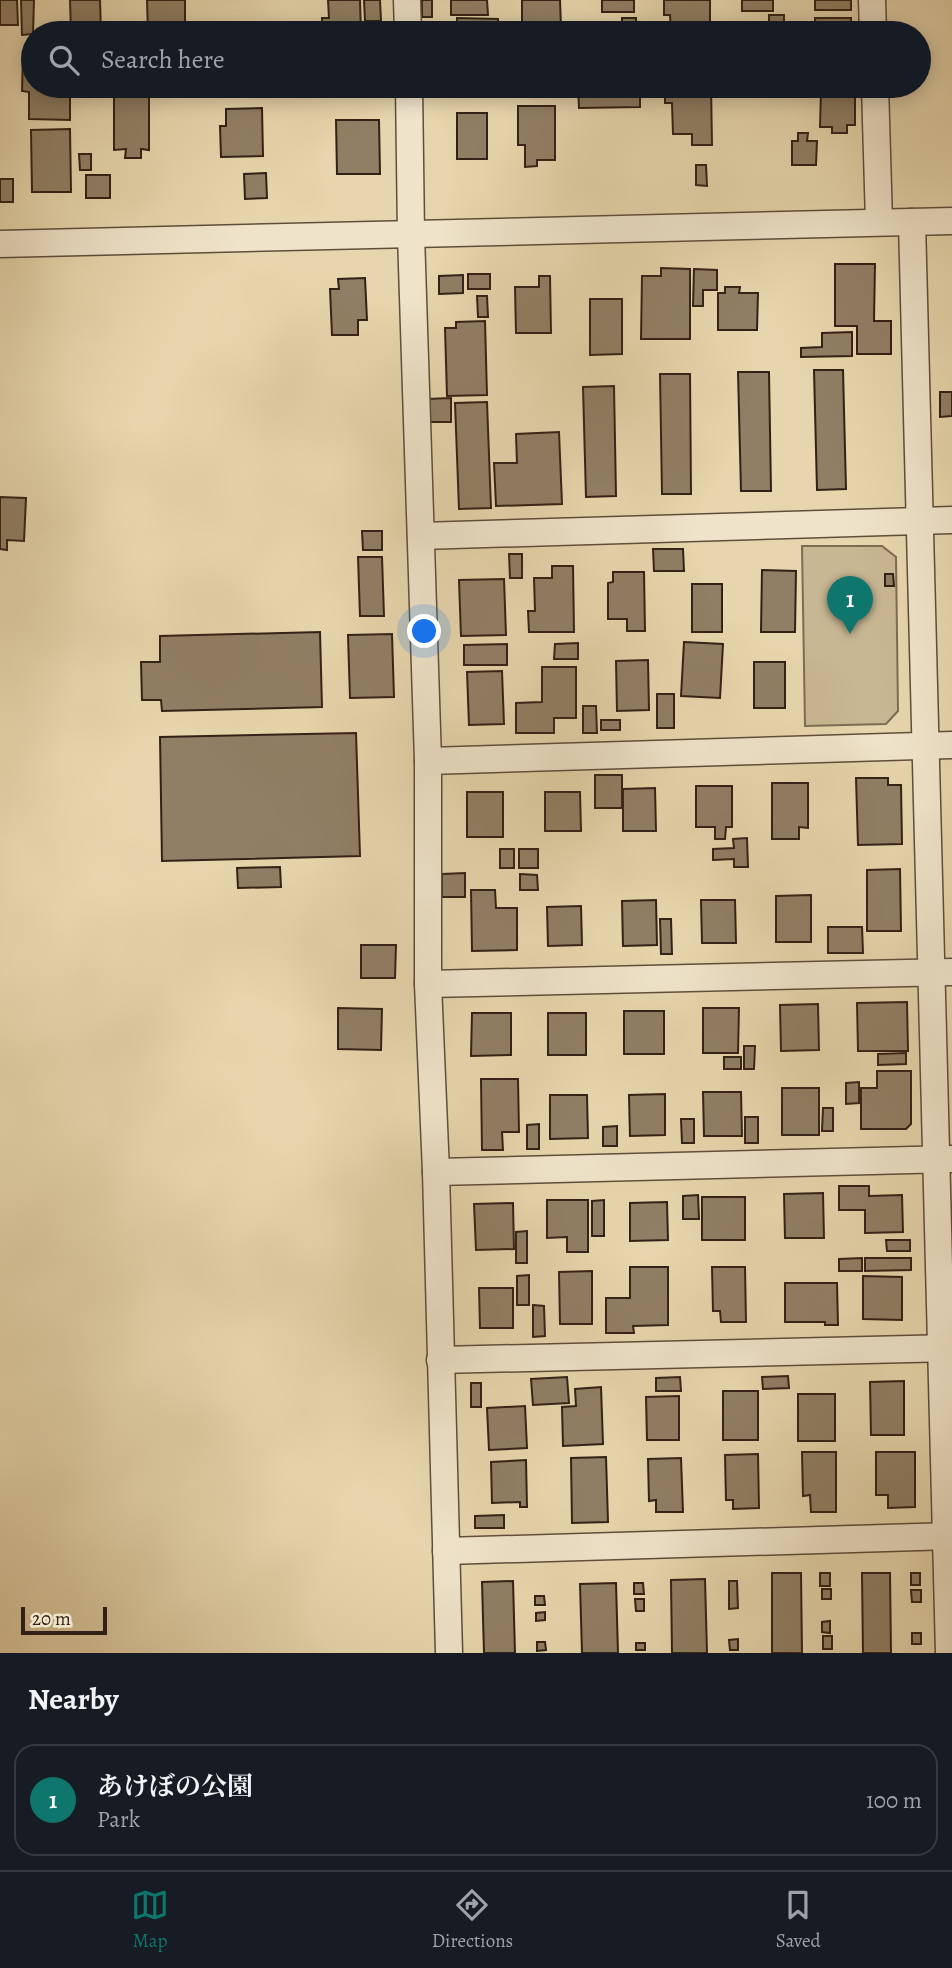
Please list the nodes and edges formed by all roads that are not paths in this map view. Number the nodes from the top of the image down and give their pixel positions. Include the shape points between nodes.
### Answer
1 (407, 0) edge
2 (872, 0) edge
3 (408, 21) edge
4 (873, 21) edge
5 (408, 98) edge
6 (875, 98) edge
7 (952, 221) edge
8 (879, 222) junction
9 (912, 222) junction
10 (411, 235) junction
11 (0, 244) edge
12 (952, 520) edge
13 (919, 521) junction
14 (421, 536) junction
15 (952, 745) edge
16 (924, 746) junction
17 (428, 761) junction
18 (942, 972) edge
19 (428, 984) junction
20 (944, 1159) edge
21 (436, 1172) junction
22 (946, 1348) edge
23 (440, 1360) junction
24 (949, 1536) edge
25 (446, 1550) junction
26 (449, 1653) edge
27 (949, 1653) edge

1 - 3 street
2 - 4 street
5 - 10 street
6 - 8 street
7 - 9 street
8 - 9 street
8 - 10 street
9 - 13 street
10 - 11 street
10 - 14 street
12 - 13 street
13 - 14 street
13 - 16 street
14 - 17 street
15 - 16 street
16 - 17 street
16 - 18 street
17 - 19 street
18 - 19 street
18 - 20 street
19 - 21 street
20 - 21 street
20 - 22 street
21 - 23 street
22 - 23 street
22 - 24 street
23 - 25 street
24 - 25 street
24 - 27 street
25 - 26 street

